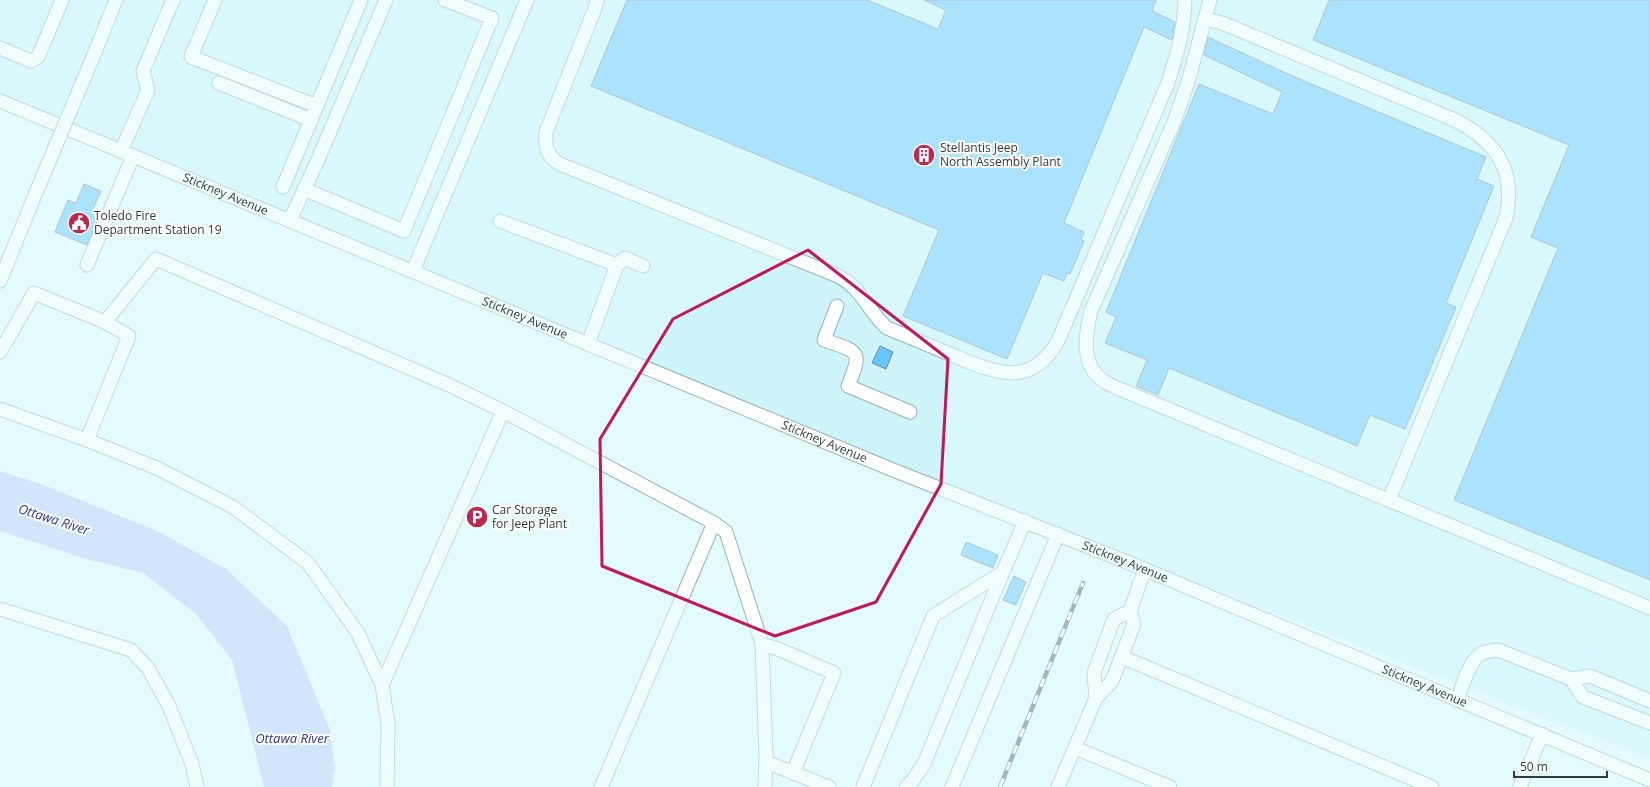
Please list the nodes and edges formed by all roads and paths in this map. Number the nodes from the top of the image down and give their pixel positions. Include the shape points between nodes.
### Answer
1 (62, 0) edge
2 (116, 0) edge
3 (173, 0) edge
4 (215, 0) edge
5 (361, 0) edge
6 (386, 0) edge
7 (445, 0) edge
8 (526, 0) edge
9 (597, 0) edge
10 (1185, 0) edge
11 (1210, 0) edge
12 (1205, 19) junction
13 (0, 48) edge
14 (219, 83) dead end
15 (0, 101) edge
16 (317, 106) junction
17 (311, 120) junction
18 (127, 153) junction
19 (283, 186) dead end
20 (304, 189) junction
21 (290, 220) junction
22 (500, 221) dead end
23 (617, 265) junction
24 (87, 266) dead end
25 (643, 266) dead end
26 (413, 271) junction
27 (0, 281) edge
28 (837, 306) dead end
29 (105, 322) junction
30 (588, 344) junction
31 (0, 352) edge
32 (0, 409) edge
33 (503, 411) junction
34 (910, 412) dead end
35 (87, 440) junction
36 (1389, 500) junction
37 (1025, 521) junction
38 (714, 523) junction
39 (1058, 534) junction
40 (1145, 570) junction
41 (1003, 572) junction
42 (1650, 608) edge
43 (0, 609) edge
44 (1130, 611) junction
45 (762, 644) junction
46 (1122, 657) junction
47 (1571, 679) junction
48 (382, 686) junction
49 (1096, 698) junction
50 (1457, 700) junction
51 (1650, 701) edge
52 (1650, 724) edge
53 (1542, 734) junction
54 (1075, 748) junction
55 (766, 762) junction
56 (793, 773) junction
57 (1650, 780) edge
58 (197, 787) edge
59 (387, 787) edge
60 (601, 787) edge
61 (765, 787) edge
62 (829, 787) edge
63 (863, 787) edge
64 (906, 787) edge
65 (952, 787) edge
66 (1058, 787) edge
67 (1170, 787) edge
68 (1432, 787) edge
69 (1520, 787) edge

1 - 13 street via 38,57 31,61
2 - 27 street, bridge
3 - 18 street via 143,71 148,90
4 - 16 street via 191,57
5 - 16 street
6 - 20 street
7 - 20 street via 492,18 404,231
8 - 26 street
9 - 10 street via 546,132 545,145 550,157 560,164 838,276 854,287 887,328 978,366 1012,373 1027,371 1040,364 1050,355 1058,341 1167,85 1179,50
11 - 12 street
12 - 36 street via 1236,29 1455,120 1472,129 1494,150 1508,176 1510,189 1506,218
12 - 36 street via 1174,122 1090,311 1086,333 1086,356 1104,381
14 - 17 street
15 - 18 street, Stickney Avenue
16 - 17 street
17 - 19 street
18 - 21 street, Stickney Avenue
18 - 24 street
20 - 21 street
21 - 26 street, Stickney Avenue
22 - 23 street
23 - 25 street via 625,258
23 - 30 street
26 - 30 street, Stickney Avenue
28 - 34 street via 824,340 848,348 857,357 857,364 848,386
29 - 31 street via 34,293
29 - 33 street via 156,258 449,385
29 - 35 street via 129,336
30 - 37 street, Stickney Avenue
32 - 35 street
33 - 38 street
33 - 48 street
35 - 48 street via 159,469 233,507 308,563 358,633
36 - 42 street
37 - 39 street, Stickney Avenue
37 - 41 street
38 - 45 street via 726,532
38 - 60 street
39 - 40 street, Stickney Avenue
39 - 65 street
40 - 44 street
40 - 50 street, Stickney Avenue
41 - 63 street via 933,616
41 - 64 street via 924,764
43 - 58 street via 131,650 148,668 169,706 192,764
44 - 46 street via 1134,624
44 - 49 street via 1114,619 1094,674
45 - 55 street
45 - 56 street via 834,673
46 - 49 street via 1112,681
46 - 68 street
47 - 50 street via 1498,650 1487,651 1478,656 1472,664
47 - 51 street via 1590,676
47 - 52 street via 1583,697
48 - 59 street via 388,724
49 - 54 street
50 - 53 street, Stickney Avenue
53 - 57 street, Stickney Avenue
53 - 69 street
54 - 66 street
54 - 67 street
55 - 56 street
55 - 61 street
56 - 62 street

